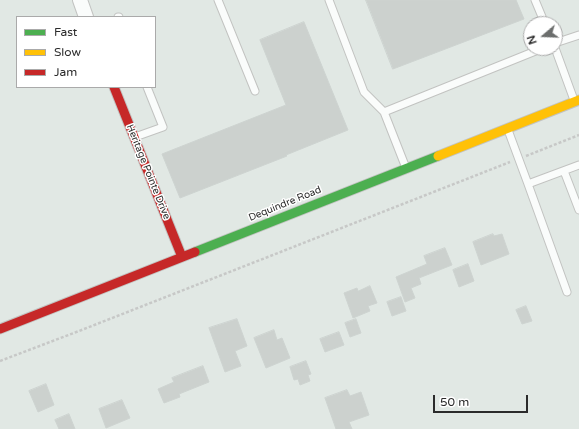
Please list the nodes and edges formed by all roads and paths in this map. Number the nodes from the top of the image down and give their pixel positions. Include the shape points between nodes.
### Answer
1 (80, 0) edge
2 (218, 0) edge
3 (329, 0) edge
4 (535, 0) edge
5 (86, 16) edge
6 (542, 16) edge
7 (579, 35) edge
8 (563, 40) edge
9 (524, 56) edge
10 (558, 56) edge
11 (114, 88) edge
12 (147, 88) edge
13 (255, 91) dead end
14 (577, 101) edge
15 (384, 112) junction
16 (507, 128) junction
17 (579, 135) edge
18 (134, 137) junction
19 (529, 155) dead end
20 (507, 163) dead end
21 (579, 165) edge
22 (406, 168) junction
23 (564, 171) junction
24 (528, 184) junction
25 (579, 210) edge
26 (182, 257) junction
27 (567, 292) dead end
28 (0, 329) edge
29 (0, 361) edge

1 - 5 street
2 - 13 lane
3 - 15 lane via 364,92
4 - 6 lane
7 - 8 lane
9 - 15 lane
10 - 14 lane
11 - 18 main road, Heritage Pointe Drive
12 - 18 lane via 163,126
14 - 16 main road, Dequindre Road
15 - 22 lane
16 - 22 main road, Dequindre Road
16 - 24 lane
17 - 19 path
18 - 26 main road, Heritage Pointe Drive
20 - 29 path
21 - 23 lane
22 - 26 main road, Dequindre Road
23 - 24 lane
23 - 25 lane
24 - 27 lane
26 - 28 main road, Dequindre Road

